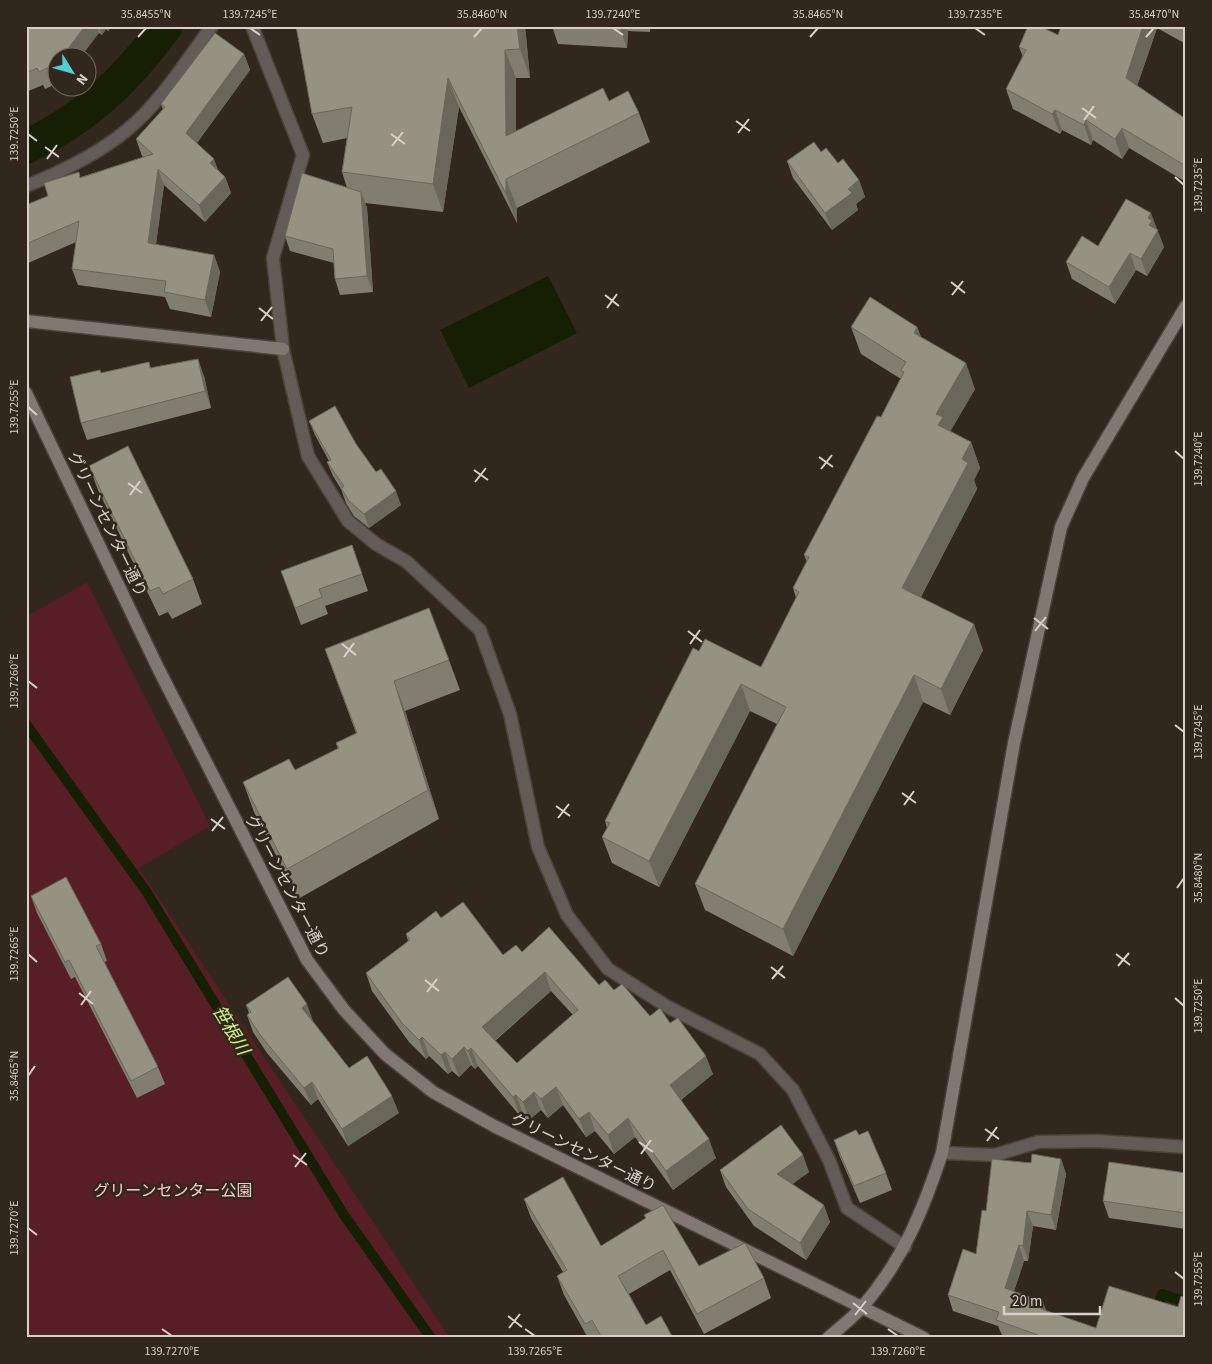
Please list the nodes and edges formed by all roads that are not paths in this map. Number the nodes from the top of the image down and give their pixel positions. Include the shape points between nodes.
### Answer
1 (212, 26) edge
2 (252, 26) edge
3 (26, 186) edge
4 (1186, 306) edge
5 (26, 321) edge
6 (283, 349) junction
7 (26, 393) edge
8 (1186, 1147) edge
9 (942, 1153) junction
10 (905, 1247) junction
11 (862, 1307) junction
12 (828, 1338) edge
13 (924, 1338) edge

1 - 3 street via 160,96 127,130 65,169
2 - 6 street via 302,155 273,258
4 - 9 street via 1083,478 1061,527 1014,743
5 - 6 street
6 - 10 street via 308,456 348,521 376,544 408,562 480,630 510,714 538,847 566,915 608,969 668,1007 760,1054 793,1090 829,1160 847,1208
7 - 11 street, グリーンセンター通り via 219,790 307,960 344,1010 385,1054 433,1092 494,1126
8 - 9 street via 1097,1140 1038,1142 995,1154
9 - 10 street via 926,1202
10 - 11 street
11 - 12 street
11 - 13 street, グリーンセンター通り

